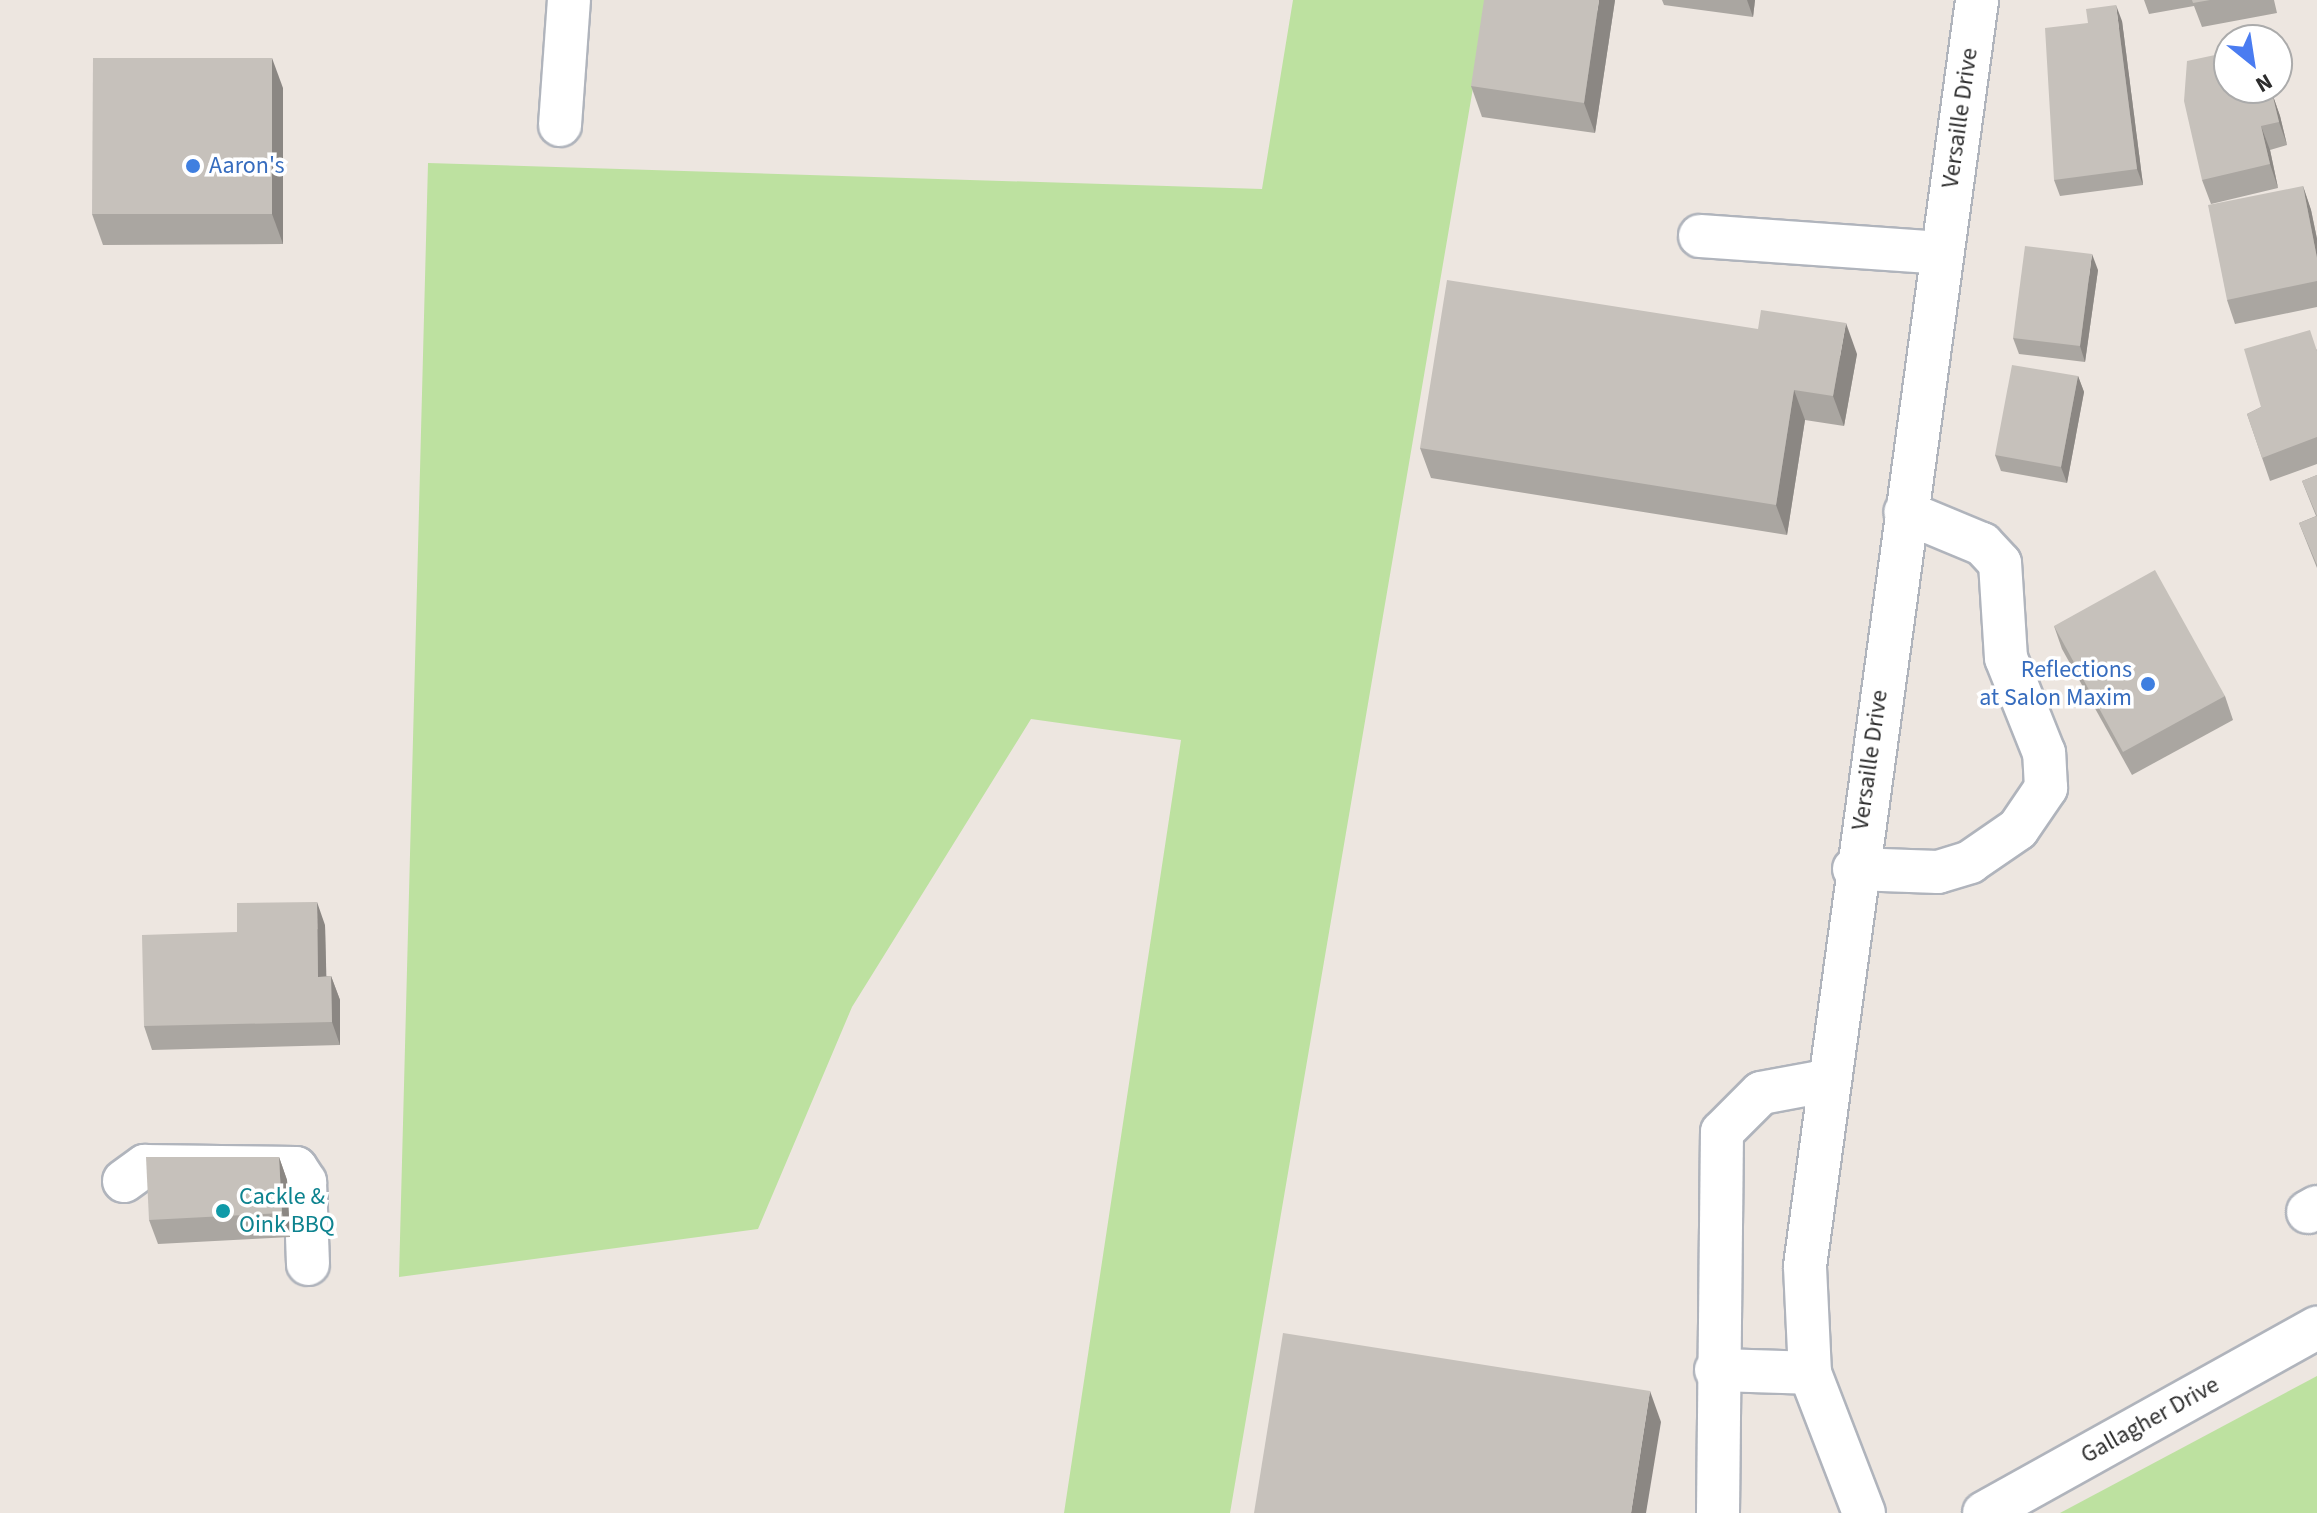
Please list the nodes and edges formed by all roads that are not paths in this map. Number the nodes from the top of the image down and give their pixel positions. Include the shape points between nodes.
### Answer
1 (569, 0) edge
2 (1977, 0) edge
3 (560, 125) dead end
4 (1700, 236) dead end
5 (1941, 253) junction
6 (1905, 512) junction
7 (1854, 869) junction
8 (1825, 1081) junction
9 (124, 1181) dead end
10 (308, 1264) dead end
11 (2317, 1328) edge
12 (1716, 1370) junction
13 (1810, 1373) junction
14 (1718, 1513) edge
15 (1864, 1513) edge
16 (1984, 1513) edge

1 - 3 street
2 - 5 street, Versaille Drive
4 - 5 street
5 - 6 street, Versaille Drive
6 - 7 street, Versaille Drive
6 - 7 street via 1982,544 2000,563 2006,658 2044,753 2046,788 2018,829 1970,862 1938,872
7 - 8 street, Versaille Drive
8 - 12 street via 1761,1093 1722,1132
8 - 13 street, Versaille Drive via 1805,1266
9 - 10 street via 145,1166 296,1168 305,1182
11 - 16 street, Gallagher Drive
12 - 13 street
12 - 14 street
13 - 15 street, Versaille Drive

